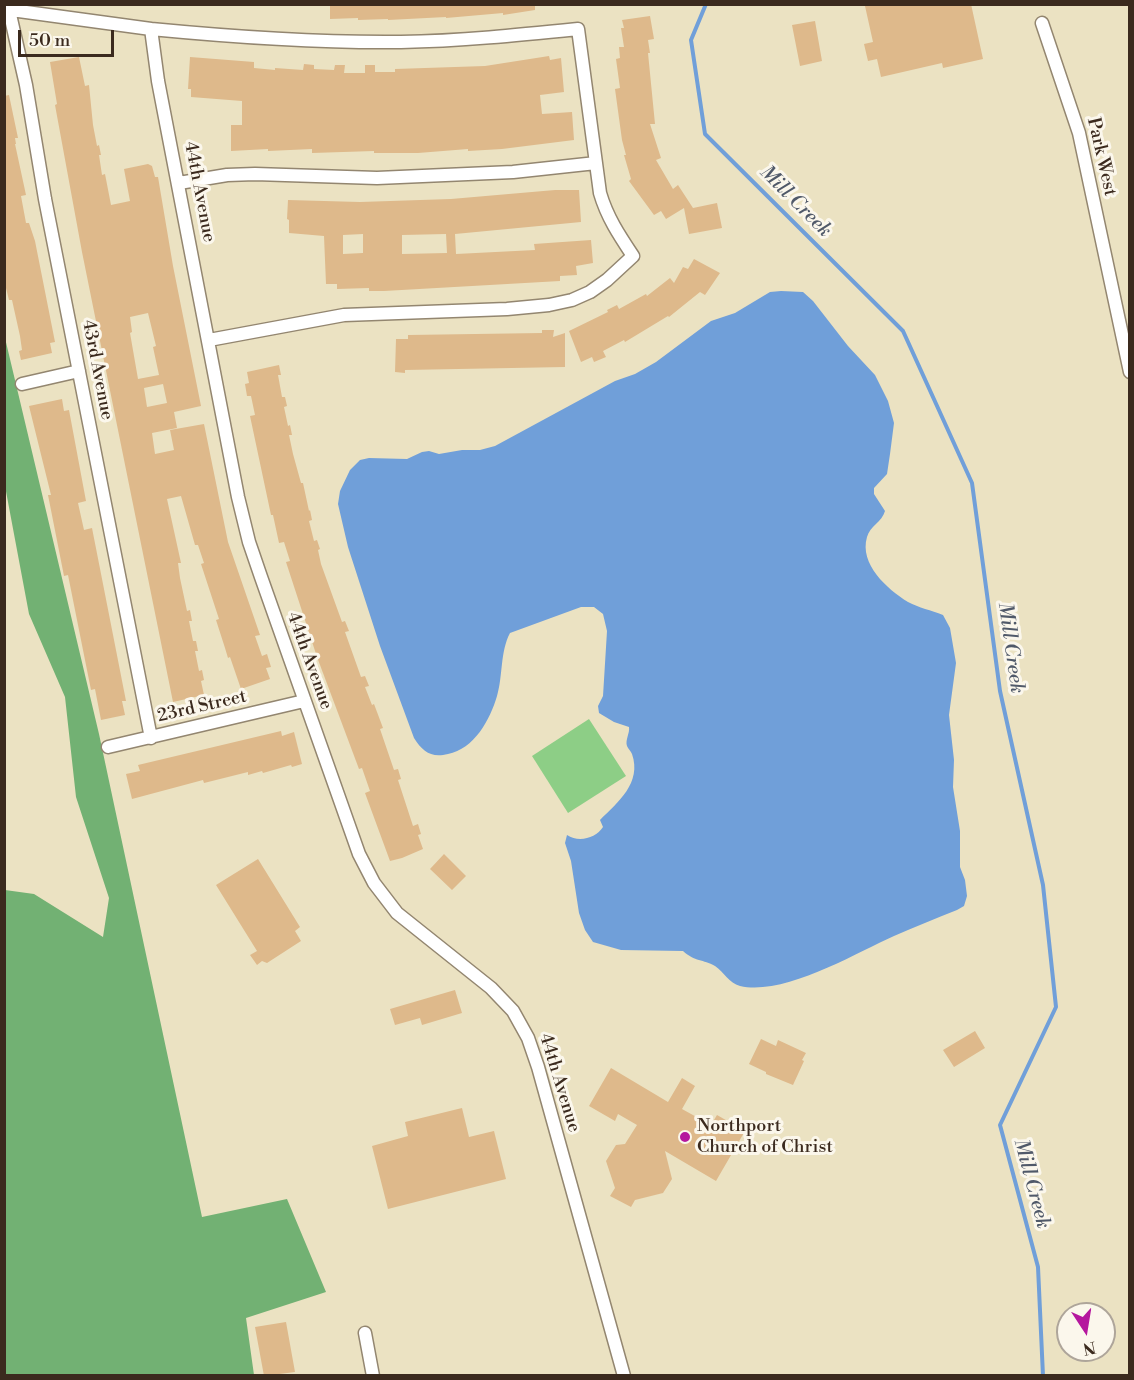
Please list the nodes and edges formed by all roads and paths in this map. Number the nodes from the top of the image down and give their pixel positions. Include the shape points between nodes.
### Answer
1 (7, 10) edge
2 (1042, 23) dead end
3 (151, 29) junction
4 (596, 163) junction
5 (179, 183) junction
6 (209, 340) junction
7 (79, 371) junction
8 (1130, 372) edge
9 (22, 384) dead end
10 (304, 701) junction
11 (150, 738) junction
12 (108, 747) dead end
13 (365, 1333) dead end
14 (373, 1376) edge
15 (624, 1376) edge

1 - 3 street
1 - 7 street, 43rd Avenue via 26,85
2 - 8 street, Park West via 1079,133
3 - 4 street via 240,37 399,42 578,29
3 - 5 street, 44th Avenue
4 - 5 street via 412,177 236,174
4 - 6 street via 605,211 633,256 590,292 549,305 507,309 344,315
5 - 6 street, 44th Avenue
6 - 10 street, 44th Avenue via 249,542
7 - 9 street
7 - 11 street, 43rd Avenue
10 - 11 street, 23rd Street
10 - 15 street, 44th Avenue via 359,854 374,883 397,913 513,1011 528,1038
11 - 12 street, 23rd Street
13 - 14 street

